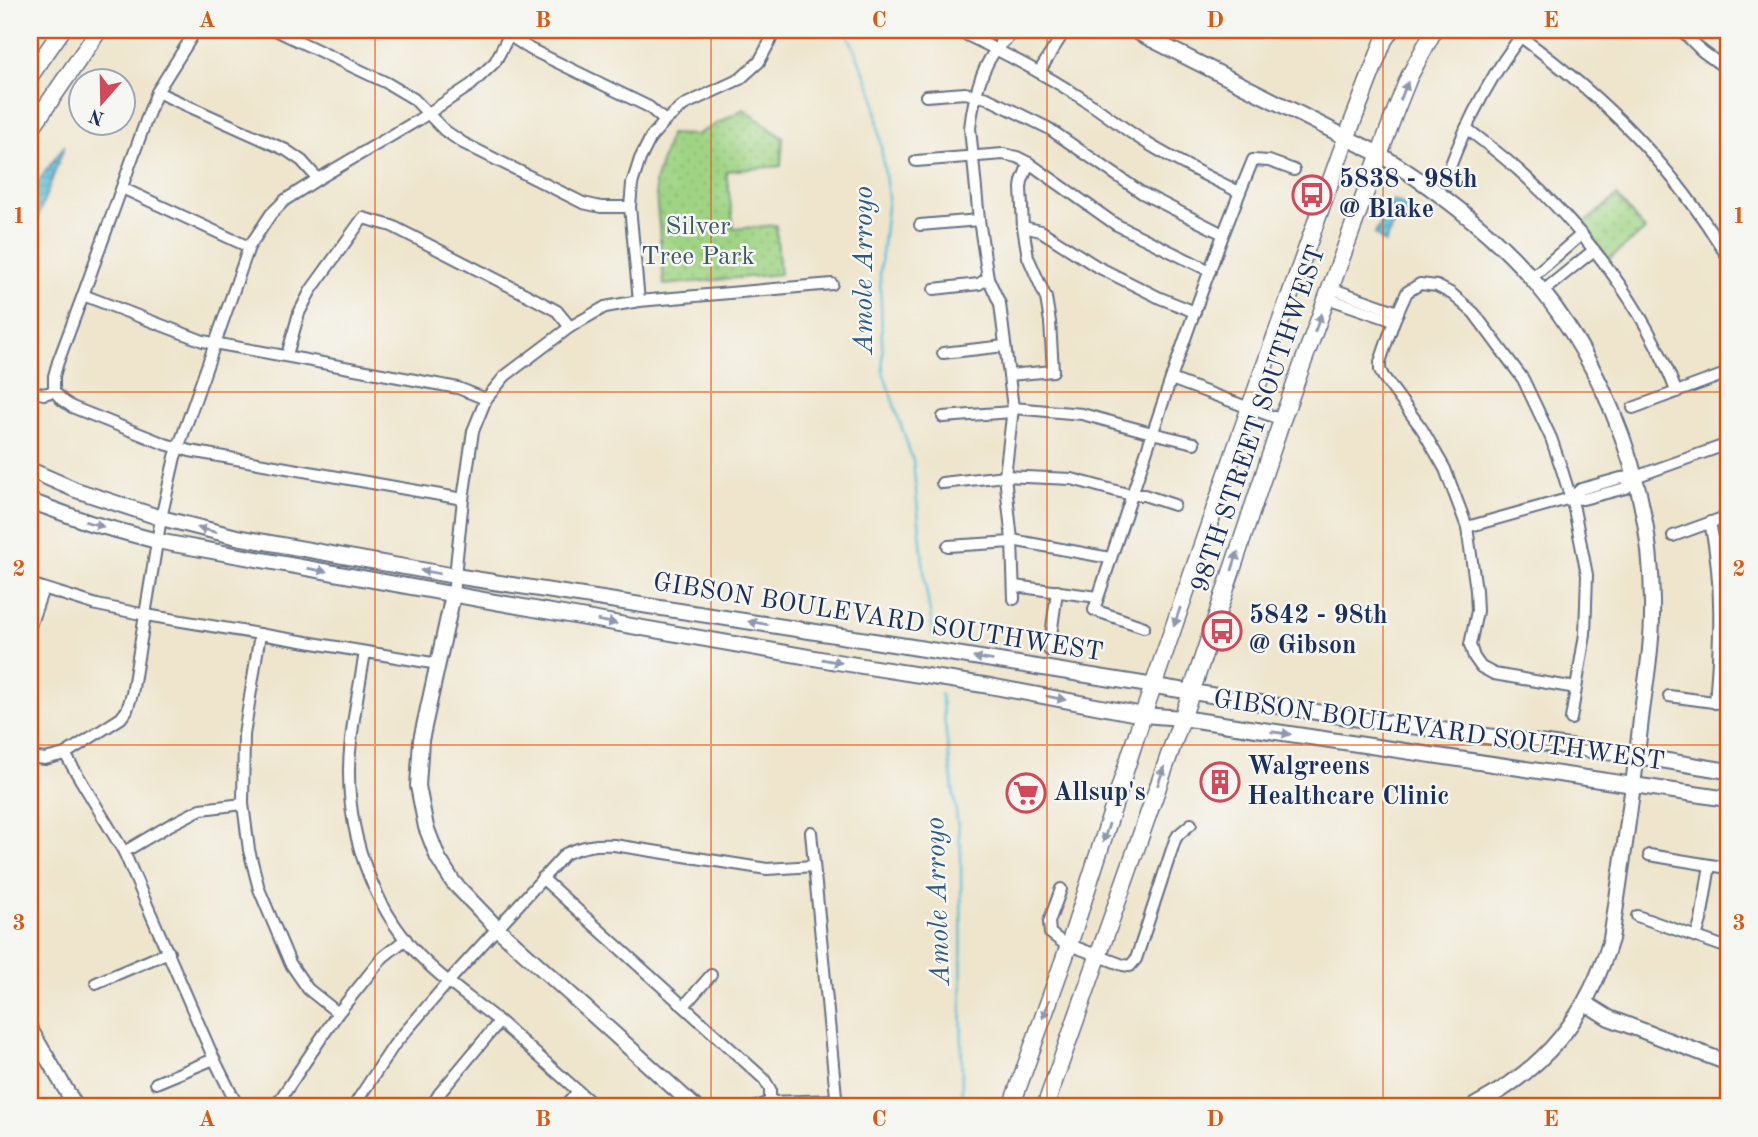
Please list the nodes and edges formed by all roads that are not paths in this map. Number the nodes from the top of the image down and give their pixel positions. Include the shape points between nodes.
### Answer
1 (62, 30) edge
2 (99, 30) edge
3 (196, 30) edge
4 (275, 30) edge
5 (776, 30) edge
6 (957, 30) edge
7 (1001, 30) edge
8 (1014, 30) edge
9 (1133, 30) edge
10 (1391, 30) edge
11 (1434, 30) edge
12 (1681, 30) edge
13 (508, 32) edge
14 (1523, 33) edge
15 (1062, 35) dead end
16 (999, 47) junction
17 (1728, 70) edge
18 (1039, 72) junction
19 (30, 76) edge
20 (157, 92) junction
21 (975, 95) junction
22 (926, 96) dead end
23 (428, 114) junction
24 (665, 121) junction
25 (1466, 128) junction
26 (30, 130) edge
27 (1347, 136) junction
28 (1379, 154) junction
29 (972, 156) junction
30 (916, 162) dead end
31 (1029, 163) junction
32 (1294, 170) dead end
33 (1448, 172) dead end
34 (318, 179) junction
35 (122, 188) junction
36 (1239, 192) junction
37 (630, 207) junction
38 (979, 220) junction
39 (920, 225) dead end
40 (1023, 227) junction
41 (1223, 234) junction
42 (1582, 234) junction
43 (249, 247) junction
44 (1594, 250) junction
45 (1557, 255) junction
46 (1728, 258) edge
47 (1570, 269) junction
48 (1210, 271) junction
49 (988, 278) junction
50 (1531, 278) junction
51 (832, 284) dead end
52 (934, 289) dead end
53 (1542, 292) junction
54 (1329, 293) junction
55 (83, 295) junction
56 (639, 301) junction
57 (1195, 312) junction
58 (1396, 316) junction
59 (570, 327) junction
60 (215, 343) junction
61 (1005, 345) junction
62 (943, 353) dead end
63 (286, 355) junction
64 (1728, 373) edge
65 (1009, 375) junction
66 (1171, 379) junction
67 (30, 391) edge
68 (54, 391) junction
69 (1676, 391) junction
70 (486, 399) junction
71 (1250, 407) junction
72 (1633, 408) dead end
73 (1013, 410) junction
74 (943, 417) dead end
75 (1282, 421) junction
76 (1152, 433) junction
77 (1194, 443) dead end
78 (1728, 444) edge
79 (178, 448) junction
80 (30, 470) edge
81 (1005, 476) junction
82 (1635, 477) junction
83 (942, 483) dead end
84 (1131, 495) junction
85 (1571, 498) junction
86 (463, 499) junction
87 (30, 501) edge
88 (1174, 505) dead end
89 (1728, 516) edge
90 (161, 519) junction
91 (1710, 522) junction
92 (1466, 527) junction
93 (1672, 536) dead end
94 (158, 541) junction
95 (1012, 541) junction
96 (948, 546) dead end
97 (1110, 558) junction
98 (455, 576) junction
99 (30, 584) edge
100 (1014, 586) junction
101 (43, 589) junction
102 (1057, 591) junction
103 (453, 595) junction
104 (1098, 597) junction
105 (1014, 599) dead end
106 (146, 615) junction
107 (30, 626) edge
108 (1144, 627) dead end
109 (260, 634) junction
110 (1049, 650) dead end
111 (365, 652) junction
112 (438, 664) junction
113 (1153, 686) junction
114 (1576, 688) junction
115 (1191, 693) junction
116 (1669, 696) dead end
117 (1715, 702) junction
118 (1728, 704) edge
119 (1143, 715) junction
120 (1182, 718) junction
121 (1571, 719) dead end
122 (65, 754) junction
123 (30, 757) edge
124 (1635, 770) junction
125 (1728, 771) edge
126 (1728, 799) edge
127 (243, 804) junction
128 (1191, 824) dead end
129 (811, 832) dead end
130 (124, 852) junction
131 (1649, 855) dead end
132 (1710, 865) junction
133 (814, 866) junction
134 (1728, 867) edge
135 (542, 878) junction
136 (1061, 889) dead end
137 (1637, 916) dead end
138 (497, 928) junction
139 (1696, 937) junction
140 (406, 939) junction
141 (1069, 945) junction
142 (1728, 948) edge
143 (169, 953) junction
144 (1098, 956) junction
145 (711, 975) dead end
146 (449, 981) junction
147 (96, 983) dead end
148 (1585, 1003) junction
149 (684, 1006) junction
150 (338, 1013) junction
151 (499, 1022) junction
152 (30, 1029) edge
153 (214, 1059) junction
154 (1728, 1063) edge
155 (156, 1083) dead end
156 (578, 1091) junction
157 (770, 1102) junction
158 (837, 1104) edge
159 (76, 1107) edge
160 (238, 1107) edge
161 (275, 1107) edge
162 (353, 1107) edge
163 (431, 1107) edge
164 (565, 1107) edge
165 (596, 1107) edge
166 (695, 1107) edge
167 (756, 1107) edge
168 (1011, 1107) edge
169 (1045, 1107) edge
170 (1472, 1107) edge

1 - 19 main road
2 - 26 main road
3 - 20 street
4 - 23 street via 387,83 414,99
5 - 24 street via 759,62 740,79 684,105
6 - 16 street
7 - 16 street
8 - 16 street
9 - 27 street
10 - 27 main road, 98TH STREET SOUTHWEST
28 -> 11 main road, 98TH STREET SOUTHWEST via 1409,77
12 - 17 street
13 - 23 street via 495,62
13 - 24 street via 530,49 649,107
14 - 25 street
14 - 46 street via 1640,140 1681,187
15 - 18 street
16 - 18 street
16 - 21 street
18 - 36 street via 1144,142
20 - 34 street via 286,150
20 - 35 street
21 - 22 street
21 - 29 street
21 - 41 street via 1048,128 1142,193
23 - 34 street
23 - 37 street via 463,143 583,203
24 - 37 street via 640,159
25 - 33 street
25 - 42 street via 1516,168
27 - 28 street
27 - 71 main road, 98TH STREET SOUTHWEST
28 - 50 street via 1461,211
28 - 54 main road, 98TH STREET SOUTHWEST
29 - 30 street
29 - 31 street via 1003,154
29 - 38 street
31 - 40 street via 1021,188
31 - 48 street via 1115,224
32 - 36 street via 1252,160
34 - 43 street via 285,200
35 - 43 street
35 - 55 street
36 - 41 street
37 - 56 street
38 - 39 street
38 - 49 street
40 - 57 street via 1041,231 1096,266
40 - 65 street via 1028,257 1046,298 1053,371
41 - 48 street
42 - 44 street
42 - 45 street
43 - 60 street
44 - 47 street
44 - 69 street via 1649,333
45 - 47 street
45 - 50 street
47 - 53 street
48 - 57 street
49 - 52 street via 979,284
49 - 61 street via 1000,304
50 - 53 street
51 - 56 street
53 - 82 street via 1604,391
54 - 58 street
75 -> 54 main road, 98TH STREET SOUTHWEST
55 - 60 street
55 - 68 street via 58,362
56 - 59 street via 605,307
57 - 66 street
58 - 85 street via 1407,292 1420,284 1452,294 1474,313 1523,379
58 - 92 street via 1380,370 1445,469
59 - 63 street via 557,311 531,297 392,226 363,218 311,290
59 - 70 street via 505,376
60 - 63 street
60 - 79 street
61 - 62 street
61 - 65 street
63 - 70 street via 458,388
64 - 69 street
65 - 73 street
66 - 71 street
66 - 76 street
67 - 68 street
68 - 79 street via 72,407
69 - 72 street
70 - 86 street via 473,431
71 - 75 street
71 -> 113 main road, 98TH STREET SOUTHWEST
73 - 74 street
73 - 76 street via 1082,414
73 - 81 street
115 -> 75 main road, 98TH STREET SOUTHWEST
76 - 77 street
76 - 84 street
78 - 82 street
79 - 86 street
79 - 90 street
80 - 90 street, GIBSON BOULEVARD SOUTHWEST via 76,491
81 - 83 street
81 - 84 street via 1072,479
81 - 95 street
82 - 85 street via 1621,478 1606,488 1579,490
82 - 124 street via 1646,523 1652,602
84 - 88 street
84 - 97 street
85 - 92 street
85 - 114 street via 1587,575 1585,634
86 - 98 street
87 -> 94 street, GIBSON BOULEVARD SOUTHWEST
89 - 91 street
90 - 94 street
98 -> 90 street, GIBSON BOULEVARD SOUTHWEST
91 - 93 street
91 - 117 street via 1718,563 1720,617
92 - 114 street via 1476,590 1470,645 1474,657 1494,674
94 -> 103 street, GIBSON BOULEVARD SOUTHWEST
94 - 106 street
95 - 96 street
95 - 97 street
95 - 100 street
97 - 104 street
98 - 103 street
113 -> 98 street, GIBSON BOULEVARD SOUTHWEST
99 - 101 street
100 - 102 street
100 - 105 street
101 - 106 street
101 - 107 street
102 - 104 street
102 - 110 street
103 - 112 street
103 -> 119 street, GIBSON BOULEVARD SOUTHWEST
104 - 108 street via 1094,610
106 - 109 street
106 - 122 street via 127,710
109 - 111 street
109 - 127 street via 244,735
111 - 112 street
111 - 140 street via 350,749 354,824 376,894
112 - 138 street via 421,740 418,786 426,827 453,882
113 - 115 street, GIBSON BOULEVARD SOUTHWEST
113 - 119 main road, 98TH STREET SOUTHWEST
114 - 121 street
115 - 120 main road, 98TH STREET SOUTHWEST
115 - 124 street, GIBSON BOULEVARD SOUTHWEST
116 - 117 street
117 - 118 street
119 - 120 street, GIBSON BOULEVARD SOUTHWEST
119 -> 141 main road, 98TH STREET SOUTHWEST
120 -> 124 street, GIBSON BOULEVARD SOUTHWEST
144 -> 120 main road, 98TH STREET SOUTHWEST
122 - 123 street
122 - 130 street
124 - 125 street, GIBSON BOULEVARD SOUTHWEST
124 - 126 street, GIBSON BOULEVARD SOUTHWEST
124 - 148 street via 1611,940
127 - 130 street via 201,809
127 - 150 street via 259,889 290,963 309,989
128 - 144 street via 1175,840 1136,959 1127,966
129 - 133 street
130 - 143 street
131 - 132 street
132 - 134 street
132 - 139 street
133 - 135 street via 766,869 596,844 565,854
133 - 158 street
135 - 138 street
135 - 149 street
136 - 141 street via 1048,928 1053,937
137 - 139 street
138 - 146 street
138 - 166 street
139 - 142 street
140 - 146 street
140 - 150 street via 383,957
141 - 144 street
141 -> 168 main road, 98TH STREET SOUTHWEST
143 - 147 street
143 - 153 street
144 - 169 main road, 98TH STREET SOUTHWEST
145 - 149 street
146 - 151 street
146 - 162 street via 394,1045
148 - 154 street via 1609,1018
148 - 170 street via 1536,1064
149 - 157 street via 764,1079
150 - 161 street
151 - 156 street
151 - 163 street
152 - 159 street
153 - 155 street
153 - 160 street
156 - 164 street
156 - 165 street
157 - 158 street
157 - 167 street

